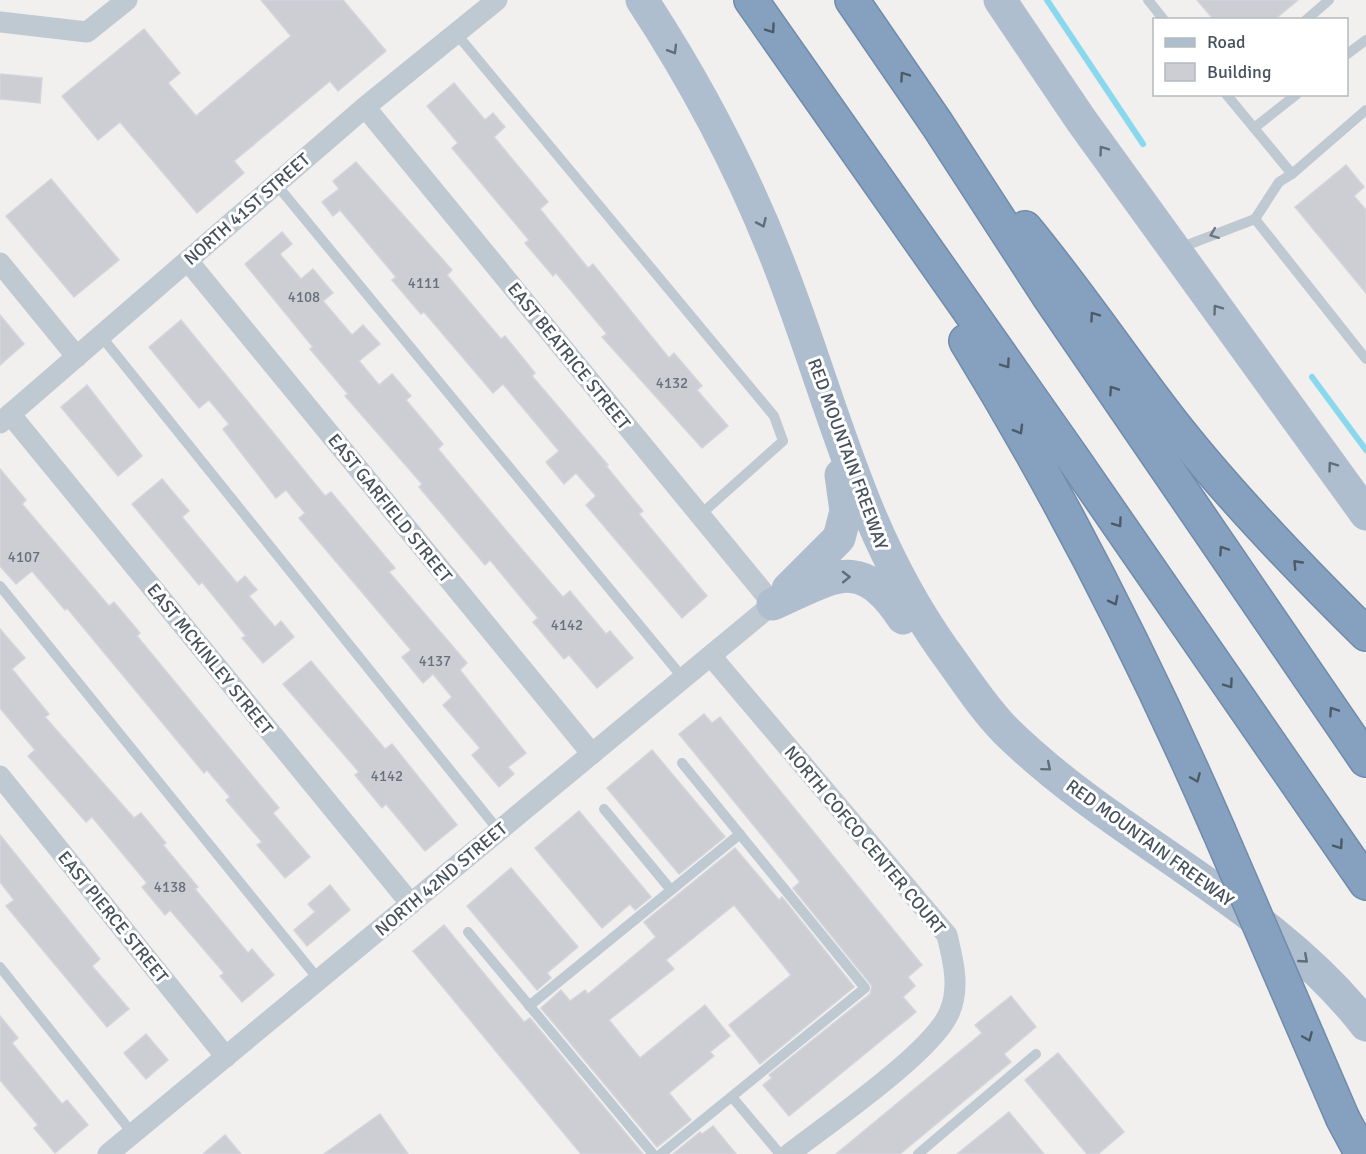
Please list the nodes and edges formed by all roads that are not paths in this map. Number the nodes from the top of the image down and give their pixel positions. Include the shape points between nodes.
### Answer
1 (127, 0) edge
2 (497, 0) edge
3 (642, 0) edge
4 (751, 0) edge
5 (852, 0) edge
6 (1000, 0) edge
7 (1148, 0) edge
8 (1329, 0) edge
9 (1162, 18) edge
10 (1308, 18) edge
11 (0, 22) edge
12 (455, 32) junction
13 (1366, 40) edge
14 (1348, 54) edge
15 (791, 58) junction
16 (1228, 96) edge
17 (1294, 96) edge
18 (365, 107) junction
19 (1366, 110) edge
20 (937, 124) junction
21 (1254, 128) junction
22 (1292, 174) junction
23 (276, 184) junction
24 (1255, 219) junction
25 (1174, 249) junction
26 (188, 261) junction
27 (0, 263) edge
28 (101, 336) junction
29 (76, 357) junction
30 (1366, 359) edge
31 (832, 417) junction
32 (5, 418) edge
33 (1366, 514) edge
34 (700, 515) junction
35 (0, 585) edge
36 (773, 604) junction
37 (1366, 634) edge
38 (711, 656) junction
39 (683, 678) junction
40 (1003, 728) junction
41 (592, 754) junction
42 (1366, 760) edge
43 (682, 763) dead end
44 (0, 776) edge
45 (604, 809) dead end
46 (500, 831) junction
47 (740, 834) junction
48 (1366, 883) edge
49 (671, 890) junction
50 (411, 904) junction
51 (468, 932) dead end
52 (0, 967) edge
53 (319, 980) junction
54 (529, 1006) junction
55 (1366, 1025) edge
56 (1036, 1054) dead end
57 (226, 1057) junction
58 (732, 1097) junction
59 (133, 1134) junction
60 (108, 1154) edge
61 (653, 1154) edge
62 (661, 1154) edge
63 (780, 1154) edge
64 (789, 1154) edge
65 (918, 1154) edge
66 (1360, 1154) edge

1 - 11 street via 87,32
2 - 12 street, NORTH 41ST STREET
3 -> 31 main road, RED MOUNTAIN FREEWAY via 704,103 761,221
4 -> 15 highway
20 -> 5 highway
25 -> 6 main road
7 - 9 lane
8 - 10 lane
12 - 18 street, NORTH 41ST STREET
12 - 34 lane via 774,416 783,441
13 - 14 lane
15 -> 48 highway
15 -> 66 highway, bridge via 985,373 1085,546 1152,682
16 - 21 lane
17 - 21 lane
18 - 23 street, NORTH 41ST STREET
18 - 34 street, EAST BEATRICE STREET
19 - 22 lane
37 -> 20 highway via 1219,479 1131,368 1070,281
42 -> 20 highway via 1048,295
21 - 22 lane
22 - 24 lane via 1279,182
23 - 26 street, NORTH 41ST STREET
23 - 39 lane
24 -> 25 lane
24 - 30 lane
33 -> 25 main road
26 - 28 street, NORTH 41ST STREET
26 - 41 street, EAST GARFIELD STREET
27 - 29 street
28 - 29 street, NORTH 41ST STREET
28 - 46 lane
29 - 32 street, NORTH 41ST STREET
31 - 36 main road via 846,511 843,530 834,545
31 - 40 main road, RED MOUNTAIN FREEWAY via 866,511 893,569 925,624
32 - 50 street, EAST MCKINLEY STREET
34 - 36 street, EAST BEATRICE STREET
35 - 53 lane
36 - 38 street, NORTH 42ND STREET
36 -> 40 main road via 835,577 853,576 872,583 887,595 937,669
38 - 39 street, NORTH 42ND STREET
38 - 64 street, NORTH COFCO CENTER COURT via 947,935 956,972 950,1012 925,1048
39 - 41 street, NORTH 42ND STREET
40 -> 55 main road, RED MOUNTAIN FREEWAY via 1057,776 1287,945
41 - 46 street, NORTH 42ND STREET
43 - 47 lane
44 - 57 street, EAST PIERCE STREET
45 - 49 lane
46 - 50 street, NORTH 42ND STREET
47 - 49 lane
47 - 58 lane via 865,988
49 - 54 lane
50 - 53 street, NORTH 42ND STREET
51 - 54 lane
52 - 59 lane
53 - 57 street, NORTH 42ND STREET
54 - 61 lane
56 - 65 lane
57 - 59 street, NORTH 42ND STREET
58 - 62 lane
58 - 63 lane
59 - 60 street, NORTH 42ND STREET

